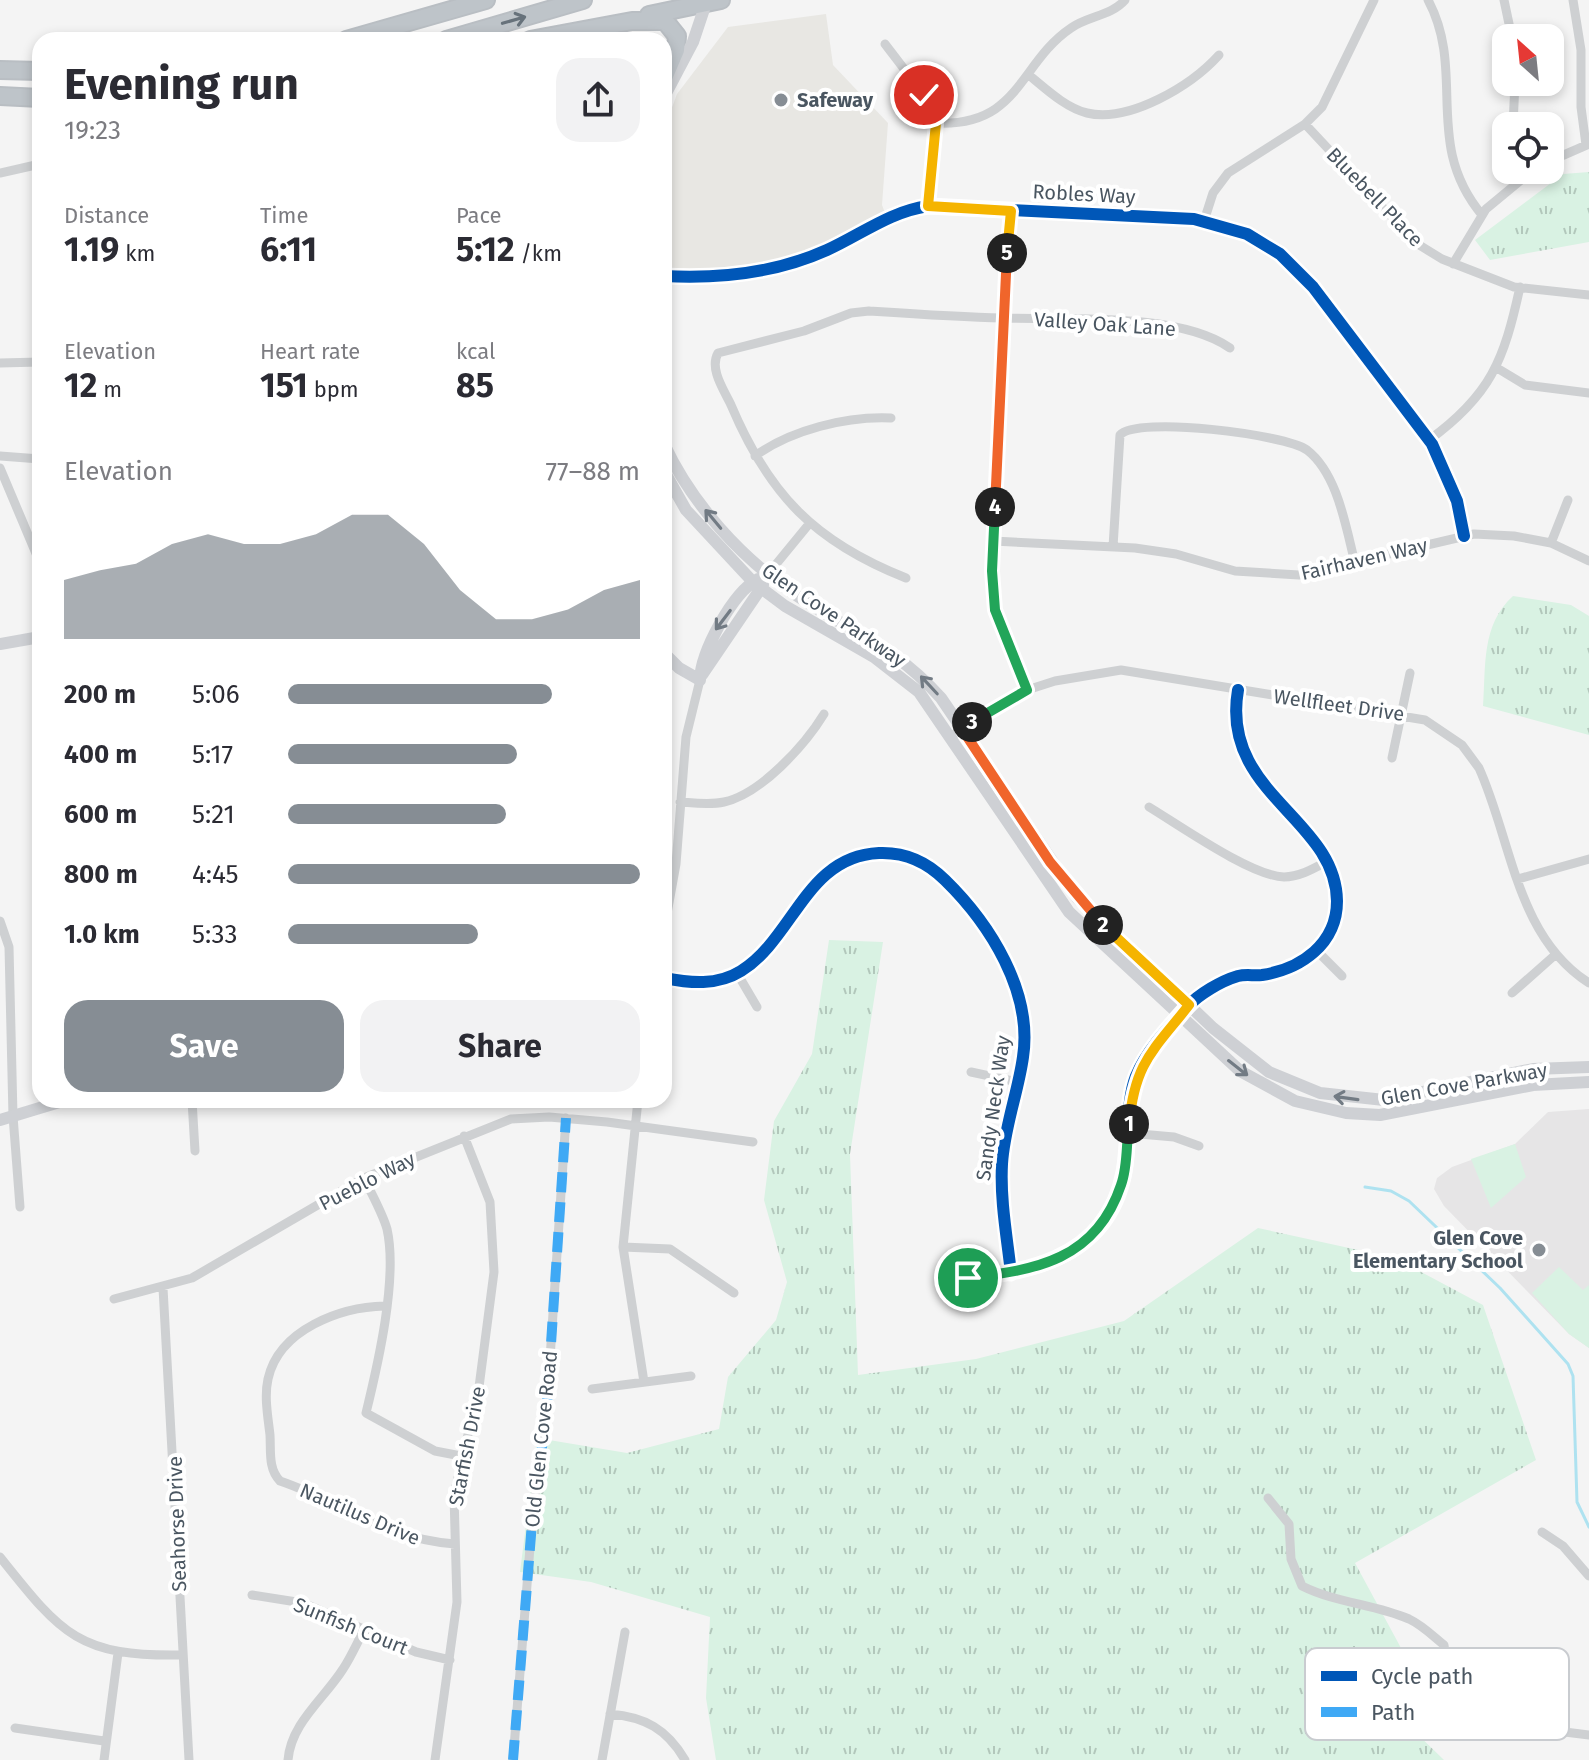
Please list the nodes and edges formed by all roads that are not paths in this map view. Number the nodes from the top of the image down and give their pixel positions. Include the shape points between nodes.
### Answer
1 (448, 0) edge
2 (486, 0) edge
3 (583, 0) edge
4 (721, 0) edge
5 (1125, 0) edge
6 (1374, 0) edge
7 (1428, 0) edge
8 (1504, 0) edge
9 (1573, 0) edge
10 (704, 2) edge
11 (632, 21) junction
12 (1509, 24) edge
13 (354, 32) edge
14 (374, 32) edge
15 (473, 32) edge
16 (573, 32) edge
17 (885, 44) dead end
18 (1219, 55) dead end
19 (672, 59) edge
20 (0, 70) edge
21 (32, 71) edge
22 (1030, 76) junction
23 (672, 82) edge
24 (0, 96) edge
25 (32, 98) edge
26 (936, 123) junction
27 (1305, 124) junction
28 (1588, 145) edge
29 (1564, 155) edge
30 (32, 166) edge
31 (0, 173) edge
32 (1516, 184) edge
33 (928, 206) junction
34 (1011, 211) junction
35 (1482, 215) junction
36 (1204, 221) junction
37 (1453, 264) junction
38 (672, 276) edge
39 (1520, 287) junction
40 (1589, 295) edge
41 (1002, 318) junction
42 (1230, 348) dead end
43 (32, 362) edge
44 (0, 363) edge
45 (1497, 368) junction
46 (1589, 393) edge
47 (891, 418) dead end
48 (1429, 440) junction
49 (0, 456) edge
50 (755, 456) junction
51 (32, 458) edge
52 (672, 458) edge
53 (0, 468) edge
54 (672, 485) edge
55 (1568, 500) dead end
56 (809, 524) junction
57 (1464, 536) junction
58 (993, 541) junction
59 (1551, 543) junction
60 (32, 544) edge
61 (1113, 547) junction
62 (1589, 561) edge
63 (1355, 563) junction
64 (768, 574) junction
65 (906, 578) dead end
66 (757, 585) junction
67 (32, 638) edge
68 (0, 644) edge
69 (672, 661) edge
70 (1410, 673) dead end
71 (700, 680) junction
72 (1027, 690) junction
73 (1238, 690) junction
74 (824, 714) dead end
75 (1401, 714) junction
76 (962, 729) junction
77 (950, 737) junction
78 (1392, 758) dead end
79 (680, 802) junction
80 (1149, 807) dead end
81 (1589, 859) edge
82 (1326, 862) junction
83 (1518, 879) junction
84 (672, 886) edge
85 (0, 921) edge
86 (1317, 951) junction
87 (1555, 955) junction
88 (737, 973) junction
89 (1342, 976) dead end
90 (672, 979) edge
91 (1589, 983) edge
92 (1512, 993) dead end
93 (1189, 1005) junction
94 (757, 1007) dead end
95 (1180, 1016) junction
96 (1589, 1067) edge
97 (971, 1072) dead end
98 (1018, 1082) junction
99 (1589, 1082) edge
100 (39, 1108) edge
101 (192, 1108) edge
102 (637, 1108) edge
103 (6, 1118) edge
104 (566, 1118) junction
105 (635, 1126) junction
106 (1128, 1133) junction
107 (464, 1136) junction
108 (753, 1142) dead end
109 (1199, 1146) dead end
110 (195, 1151) dead end
111 (364, 1178) junction
112 (20, 1207) dead end
113 (623, 1247) junction
114 (1011, 1273) junction
115 (943, 1280) dead end
116 (163, 1288) junction
117 (734, 1293) dead end
118 (114, 1299) dead end
119 (385, 1306) junction
120 (691, 1376) dead end
121 (644, 1382) junction
122 (592, 1389) dead end
123 (461, 1456) junction
124 (1268, 1498) dead end
125 (1542, 1532) dead end
126 (455, 1544) junction
127 (0, 1557) edge
128 (1589, 1576) edge
129 (252, 1595) dead end
130 (364, 1630) junction
131 (625, 1632) dead end
132 (1444, 1648) edge
133 (118, 1653) junction
134 (183, 1655) junction
135 (450, 1660) junction
136 (610, 1714) junction
137 (15, 1728) dead end
138 (1569, 1732) edge
139 (1589, 1735) edge
140 (104, 1741) junction
141 (104, 1760) edge
142 (189, 1760) edge
143 (288, 1760) edge
144 (435, 1760) edge
145 (513, 1760) edge
146 (602, 1760) edge
147 (685, 1760) edge

1 - 13 highway
2 - 14 highway
15 -> 3 highway
4 - 10 highway
5 - 22 street via 1060,37
6 - 27 street via 1322,107
7 - 35 street via 1442,37 1450,156 1468,198
8 - 12 street
9 - 28 street
10 - 11 highway
10 - 23 main road via 693,42
11 - 16 highway
11 - 19 highway via 656,19 673,28 677,36
17 - 26 street via 924,95
18 - 22 street via 1202,72 1122,113 1081,111
20 - 21 highway
22 - 26 street via 995,109
24 - 25 highway
26 - 33 street
27 - 36 street via 1228,173 1213,193
27 - 37 street, Bluebell Place via 1416,243
28 - 29 street
30 - 31 street
32 - 35 street
33 - 34 street, Robles Way
33 - 38 main road, Robles Way via 904,211 828,249 767,270
34 - 36 street, Robles Way
34 - 41 street
35 - 37 street
36 - 48 street, Robles Way via 1247,234 1280,254 1313,287
37 - 39 street, Bluebell Place
39 - 40 street, Bluebell Place
39 - 45 street
41 - 42 street, Valley Oak Lane via 1108,320 1190,330
41 - 50 street, Valley Oak Lane via 851,313 718,353 716,370
41 - 58 street
43 - 44 street
45 - 46 street via 1525,385
45 - 48 street via 1469,409
47 - 50 street via 860,419 788,436
48 - 57 street, Robles Way via 1457,501
49 - 51 street
50 - 56 street, Valley Oak Lane via 774,487
64 -> 52 main road, Glen Cove Parkway via 698,502
53 - 60 street
54 - 66 main road, Glen Cove Parkway via 686,510
55 - 59 street
56 - 64 street
56 - 65 street, Valley Oak Lane via 853,554
57 - 59 street, Fairhaven Way via 1514,536
57 - 63 street, Fairhaven Way
58 - 61 street, Fairhaven Way
58 - 72 street via 995,610
59 - 62 street, Fairhaven Way
61 - 63 street, Fairhaven Way via 1268,574 1299,575
61 - 63 street via 1120,435 1129,429 1160,427 1277,437 1308,451 1329,480
64 - 66 main road
76 -> 64 main road, Glen Cove Parkway via 910,666
66 - 71 main road via 716,630
66 - 77 main road, Glen Cove Parkway via 901,677 931,706
67 - 68 main road
69 - 71 main road
70 - 75 street
71 - 79 street via 686,737
72 - 73 street, Wellfleet Drive via 1121,670
72 - 76 street, Wellfleet Drive
73 - 75 street, Wellfleet Drive
73 - 82 street via 1234,728 1251,768
74 - 79 street via 808,740 745,794 726,802
75 - 78 street
75 - 83 street, Wellfleet Drive via 1438,726 1471,755 1486,783
76 - 77 street, Wellfleet Drive
76 - 93 main road, Glen Cove Parkway via 1078,899
77 - 95 main road, Glen Cove Parkway via 1069,912
79 - 84 street
80 - 82 street via 1271,874 1305,873
81 - 83 street
82 - 86 street via 1337,901 1329,932
83 - 87 street, Wellfleet Drive via 1530,915
85 - 103 street via 9,947
86 - 89 street
86 - 93 street via 1288,969 1223,981
87 - 91 street, Wellfleet Drive
87 - 92 street
88 - 90 street via 708,982
88 - 94 street
88 - 98 street, Sandy Neck Way via 761,953 812,887 841,862 895,852 921,862 959,896 1009,970 1024,1023
93 - 95 street
96 -> 93 main road, Glen Cove Parkway via 1533,1069 1384,1100 1353,1099 1302,1088 1269,1072
95 -> 99 main road, Glen Cove Parkway via 1257,1083 1295,1101 1346,1113 1406,1112 1533,1085
95 - 106 street via 1135,1078
97 - 98 street
98 - 114 street, Sandy Neck Way via 1002,1167
100 - 103 main road
101 - 110 street
102 - 105 street
103 - 112 street
104 - 105 street, Pueblo Way
104 - 107 street, Pueblo Way via 511,1119
104 - 145 street, Old Glen Cove Road via 546,1419 533,1510
105 - 108 street, Pueblo Way
105 - 113 street
106 - 109 street via 1174,1137
106 - 114 street via 1121,1185 1101,1224 1062,1257
107 - 111 street, Pueblo Way
107 - 123 street, Starfish Drive via 490,1202 495,1242 479,1387
111 - 116 street, Pueblo Way via 229,1259
111 - 119 street via 388,1232
113 - 117 street via 670,1249
113 - 121 street
114 - 115 street
116 - 118 street, Pueblo Way
116 - 134 street, Seahorse Drive
119 - 123 street via 366,1413 435,1451
119 - 126 street, Nautilus Drive via 351,1308 327,1318 290,1343 278,1358 266,1391 272,1470 280,1481 398,1534 420,1542
120 - 121 street
121 - 122 street
123 - 126 street, Starfish Drive via 454,1495
124 - 132 street via 1289,1524 1291,1559 1302,1586 1399,1616
125 - 128 street via 1563,1546
126 - 135 street, Starfish Drive via 457,1602
127 - 133 street via 44,1612 81,1639
129 - 130 street, Sunfish Court via 303,1603
130 - 135 street, Sunfish Court
130 - 143 street via 344,1669 303,1720
131 - 136 street
133 - 134 street
133 - 140 street
134 - 142 street, Seahorse Drive
135 - 144 street, Starfish Drive
136 - 146 street
136 - 147 street via 654,1725
137 - 140 street
138 - 139 street
140 - 141 street

